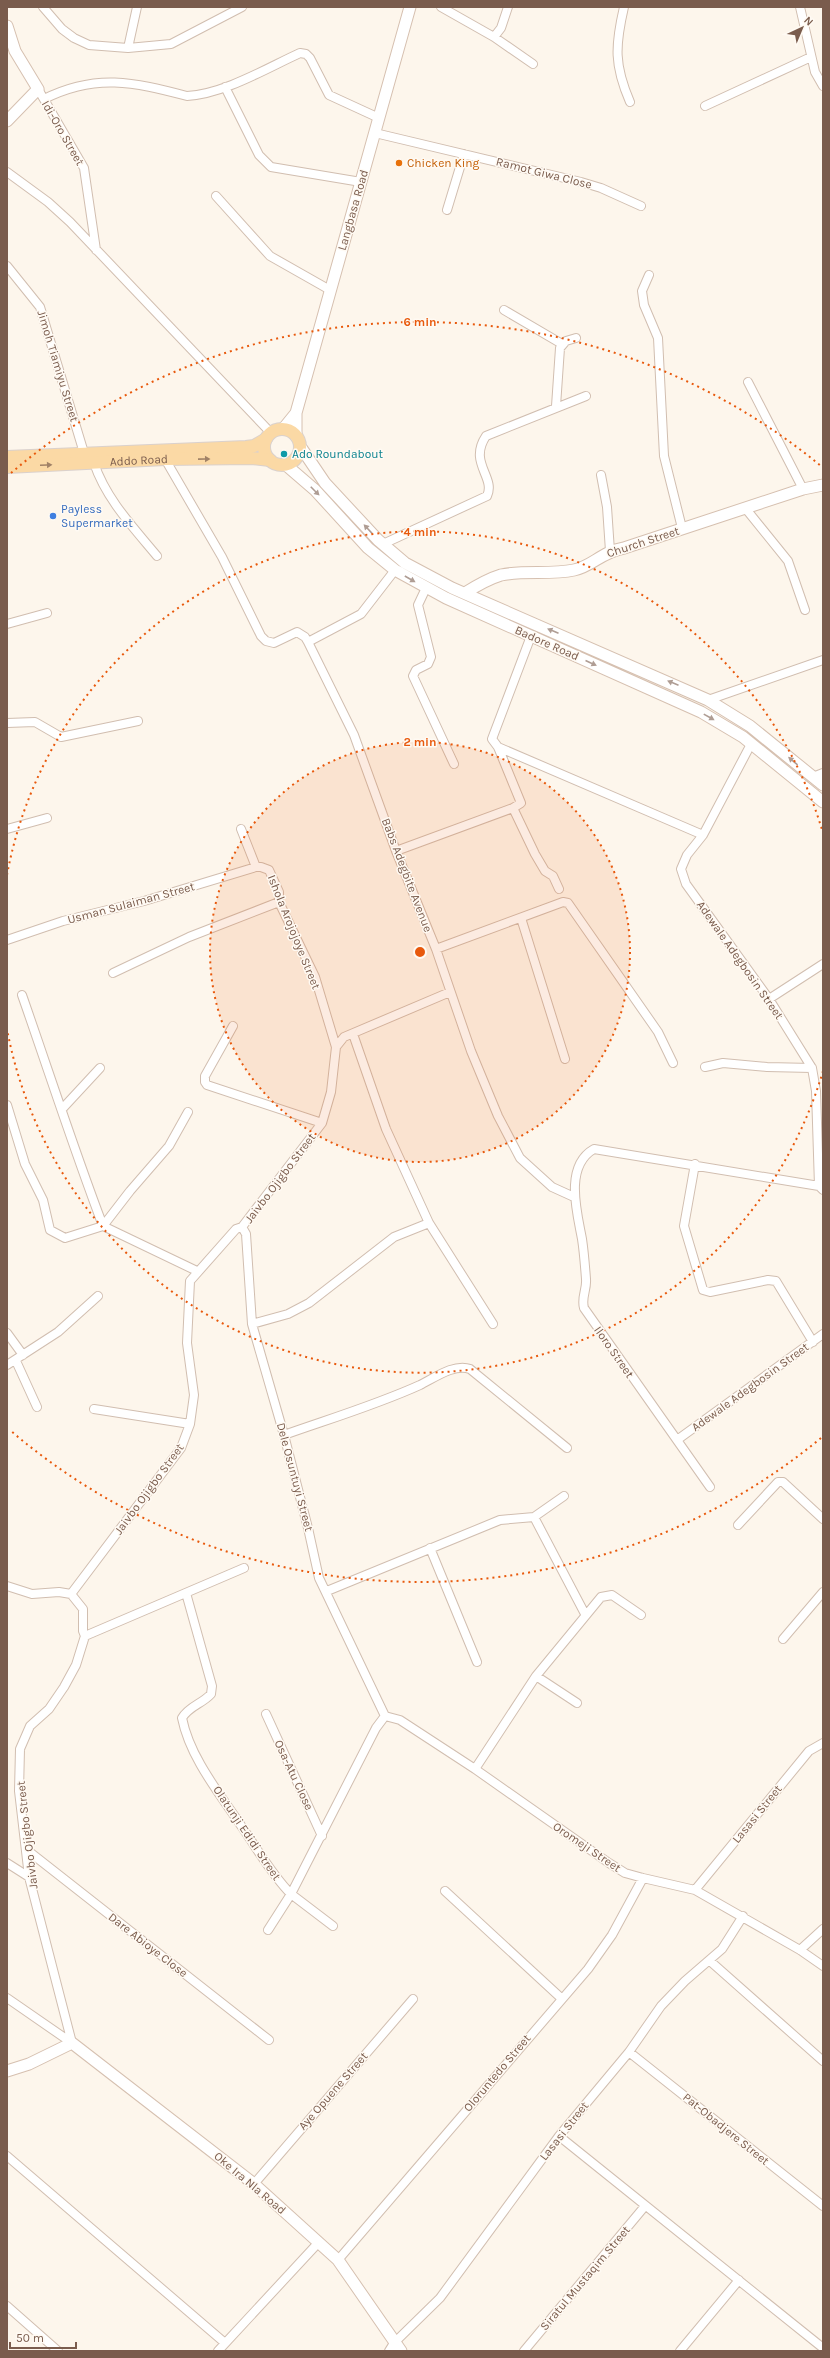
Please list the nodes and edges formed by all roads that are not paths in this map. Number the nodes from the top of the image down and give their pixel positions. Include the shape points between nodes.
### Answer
1 (43, 7) edge
2 (137, 7) edge
3 (242, 7) edge
4 (410, 7) edge
5 (441, 7) edge
6 (508, 7) edge
7 (624, 7) edge
8 (800, 7) edge
9 (7, 26) edge
10 (494, 38) junction
11 (128, 48) junction
12 (811, 57) junction
13 (533, 64) dead end
14 (823, 86) edge
15 (225, 87) junction
16 (38, 88) junction
17 (44, 99) junction
18 (630, 102) dead end
19 (705, 106) dead end
20 (380, 118) junction
21 (7, 121) edge
22 (375, 133) junction
23 (464, 154) junction
24 (7, 172) edge
25 (361, 182) junction
26 (216, 196) dead end
27 (641, 206) dead end
28 (447, 210) dead end
29 (96, 250) junction
30 (7, 266) edge
31 (649, 275) dead end
32 (330, 290) junction
33 (504, 310) dead end
34 (576, 338) dead end
35 (562, 344) junction
36 (748, 382) dead end
37 (586, 396) dead end
38 (556, 406) junction
39 (296, 413) junction
40 (284, 429) junction
41 (268, 436) junction
42 (296, 436) junction
43 (302, 449) junction
44 (84, 453) junction
45 (7, 457) edge
46 (165, 459) junction
47 (270, 460) junction
48 (94, 463) junction
49 (286, 465) junction
50 (7, 467) edge
51 (601, 475) dead end
52 (823, 485) edge
53 (803, 490) junction
54 (746, 509) junction
55 (682, 528) junction
56 (383, 544) junction
57 (610, 551) junction
58 (157, 556) dead end
59 (395, 570) junction
60 (426, 588) junction
61 (465, 593) junction
62 (805, 610) dead end
63 (47, 613) dead end
64 (7, 624) edge
65 (531, 636) junction
66 (308, 642) junction
67 (823, 660) edge
68 (708, 700) junction
69 (138, 721) dead end
70 (7, 723) edge
71 (751, 744) junction
72 (498, 747) junction
73 (454, 764) dead end
74 (818, 775) edge
75 (823, 785) edge
76 (823, 802) edge
77 (514, 808) junction
78 (47, 818) dead end
79 (7, 829) edge
80 (241, 829) dead end
81 (702, 835) junction
82 (396, 851) junction
83 (256, 867) junction
84 (559, 889) dead end
85 (279, 902) junction
86 (521, 918) junction
87 (7, 940) edge
88 (436, 950) junction
89 (823, 964) edge
90 (113, 973) dead end
91 (450, 992) junction
92 (22, 994) dead end
93 (769, 999) junction
94 (233, 1026) dead end
95 (353, 1034) junction
96 (336, 1047) junction
97 (566, 1059) dead end
98 (673, 1063) dead end
99 (705, 1067) dead end
100 (100, 1068) dead end
101 (812, 1068) junction
102 (820, 1101) edge
103 (7, 1105) edge
104 (62, 1109) junction
105 (188, 1112) dead end
106 (322, 1123) junction
107 (695, 1164) junction
108 (821, 1188) edge
109 (574, 1197) junction
110 (429, 1223) junction
111 (103, 1226) junction
112 (242, 1227) junction
113 (197, 1271) junction
114 (98, 1296) dead end
115 (252, 1324) junction
116 (494, 1324) dead end
117 (7, 1333) edge
118 (823, 1334) edge
119 (813, 1342) junction
120 (23, 1355) junction
121 (16, 1361) junction
122 (7, 1365) edge
123 (37, 1407) dead end
124 (94, 1409) dead end
125 (190, 1424) junction
126 (284, 1435) junction
127 (677, 1440) junction
128 (567, 1448) dead end
129 (710, 1487) dead end
130 (564, 1496) dead end
131 (534, 1517) junction
132 (823, 1519) edge
133 (738, 1525) dead end
134 (430, 1548) junction
135 (244, 1568) dead end
136 (7, 1586) edge
137 (327, 1591) junction
138 (823, 1592) edge
139 (186, 1593) junction
140 (72, 1594) junction
141 (585, 1614) junction
142 (640, 1614) dead end
143 (85, 1636) junction
144 (783, 1639) dead end
145 (477, 1662) dead end
146 (536, 1676) junction
147 (577, 1703) dead end
148 (266, 1714) dead end
149 (384, 1716) junction
150 (822, 1745) edge
151 (475, 1769) junction
152 (322, 1836) junction
153 (27, 1850) junction
154 (7, 1863) edge
155 (29, 1877) junction
156 (643, 1878) junction
157 (695, 1890) junction
158 (446, 1891) dead end
159 (291, 1894) junction
160 (743, 1916) junction
161 (333, 1926) dead end
162 (823, 1929) edge
163 (268, 1930) dead end
164 (800, 1950) junction
165 (710, 1961) junction
166 (823, 1966) edge
167 (7, 1998) edge
168 (560, 1998) junction
169 (413, 1999) dead end
170 (269, 2040) dead end
171 (72, 2043) junction
172 (629, 2052) junction
173 (823, 2061) edge
174 (7, 2071) edge
175 (559, 2136) junction
176 (7, 2156) edge
177 (254, 2184) junction
178 (645, 2206) junction
179 (823, 2206) edge
180 (319, 2242) junction
181 (338, 2260) junction
182 (739, 2280) junction
183 (7, 2306) edge
184 (225, 2343) junction
185 (395, 2348) edge
186 (823, 2348) edge
187 (58, 2351) edge
188 (218, 2351) edge
189 (524, 2351) edge
190 (680, 2351) edge

1 - 11 street via 62,29 74,38 89,45
2 - 11 street
3 - 11 street via 171,44
4 - 20 street, Langbasa Road
5 - 10 street
6 - 10 street via 501,28
7 - 18 street via 616,52 618,70
8 - 12 street
9 - 16 street via 16,50
10 - 13 street
12 - 14 street via 817,79
12 - 19 street
15 - 17 street via 187,96 112,82 89,83 66,88
15 - 20 street via 300,53 306,54 329,95
15 - 25 street via 259,156 271,167
16 - 17 street, Idi-Oro Street
16 - 21 street
17 - 29 street, Idi-Oro Street via 84,168
20 - 22 street, Langbasa Road
22 - 23 street, Ramot Giwa Close
22 - 25 street, Langbasa Road
23 - 27 street, Ramot Giwa Close via 581,182
23 - 28 street
24 - 29 street via 48,202
25 - 32 street, Langbasa Road
26 - 32 street via 270,256
29 - 41 street
30 - 44 street, Jimoh Tiamiyu Street via 40,307
31 - 55 street via 642,291 644,305 658,338 664,456
32 - 39 street, Langbasa Road
33 - 35 street
34 - 35 street
35 - 38 street
36 - 53 street
37 - 38 street
38 - 56 street via 486,436 480,446 479,456 489,487 488,496
39 - 40 street
39 - 42 street
40 - 41 main road
40 - 42 main road
41 - 44 main road, Addo Road via 254,446 246,447
41 - 47 main road via 264,449
42 - 43 main road
43 - 49 main road via 294,461
56 -> 43 street, Badore Road via 325,483
44 - 45 main road, Addo Road
46 -> 47 main road, Addo Road
46 - 48 main road, Addo Road
46 - 66 street via 222,557 261,636 266,641 274,643 297,632
47 - 49 main road via 278,465
50 -> 48 main road, Addo Road
48 - 58 street via 101,483 112,500
49 -> 59 street, Badore Road via 315,490 368,548
51 - 57 street via 607,507
52 - 53 street, Church Street
53 - 54 street, Church Street
54 - 55 street, Church Street
54 - 62 street via 788,561
55 - 57 street, Church Street
56 - 61 street, Badore Road via 404,563
57 - 61 street, Church Street via 575,570 500,576
59 -> 60 street, Badore Road
59 - 66 street via 362,614
60 - 65 street, Badore Road
60 - 73 street via 418,605 431,657 428,664 416,670 413,676
68 -> 61 street, Badore Road
63 - 64 street
65 -> 71 street, Badore Road via 677,700 725,726
65 - 72 street via 494,730 492,739
66 - 82 street, Babs Adegbite Avenue via 354,735
67 - 68 street
74 -> 68 street, Badore Road via 756,729
69 - 70 street via 61,736 35,722
71 - 76 street, Badore Road
71 - 81 street, Adewale Adegbosin Street
72 - 77 street via 521,798 521,803
72 - 81 street
74 - 75 street, Badore Road
77 - 82 street
77 - 84 street via 544,871 553,876
78 - 79 street
80 - 83 street, Ishola Arojojoye Street
81 - 93 street, Adewale Adegbosin Street via 687,855 681,869 686,884
82 - 88 street, Babs Adegbite Avenue
83 - 85 street, Ishola Arojojoye Street via 261,866 269,870 278,892
83 - 87 street, Usman Sulaiman Street via 144,901 63,921
85 - 90 street via 189,937
85 - 96 street, Ishola Arojojoye Street via 315,977
86 - 88 street
86 - 97 street
86 - 98 street via 568,902 658,1032
88 - 91 street, Babs Adegbite Avenue
89 - 93 street
91 - 95 street
91 - 109 street, Babs Adegbite Avenue via 498,1116 520,1158 552,1187
92 - 104 street
93 - 101 street, Adewale Adegbosin Street
94 - 106 street via 205,1076 207,1085
95 - 96 street via 344,1037
95 - 110 street via 386,1129
96 - 106 street, Jaivbo Ojigbo Street via 331,1092
99 - 101 street via 723,1063
100 - 104 street
101 - 102 street, Adewale Adegbosin Street
102 - 108 street, Adewale Adegbosin Street
103 - 111 street via 25,1164 43,1200 50,1230 65,1238
104 - 111 street via 68,1133
105 - 111 street via 169,1146
106 - 112 street, Jaivbo Ojigbo Street
107 - 108 street, Iloro Street
107 - 109 street, Iloro Street via 594,1149 587,1153 578,1170
107 - 119 street via 684,1226 703,1290 710,1292 768,1280 776,1281
109 - 127 street, Iloro Street via 582,1241 586,1286 582,1296 584,1308
110 - 115 street via 394,1237 309,1303 288,1314
110 - 116 street
111 - 113 street
112 - 113 street, Jaivbo Ojigbo Street via 236,1229
112 - 115 street, Dele Osuntuyi Street via 246,1234
113 - 125 street, Jaivbo Ojigbo Street via 188,1289 187,1343 194,1395
114 - 120 street via 58,1332
115 - 126 street, Dele Osuntuyi Street
117 - 120 street
118 - 119 street, Adewale Adegbosin Street
119 - 127 street, Adewale Adegbosin Street
120 - 121 street
121 - 122 street
121 - 123 street
124 - 125 street
125 - 140 street, Jaivbo Ojigbo Street via 181,1448
126 - 128 street via 464,1367
126 - 137 street, Dele Osuntuyi Street via 319,1578
127 - 129 street, Iloro Street
130 - 131 street
131 - 134 street via 500,1520
131 - 141 street
132 - 133 street via 783,1482 778,1482
134 - 137 street
134 - 145 street
135 - 139 street
136 - 140 street via 32,1594
137 - 149 street, Dele Osuntuyi Street
138 - 144 street
139 - 143 street
139 - 159 street, Olatunji Edidi Street via 212,1686 211,1694 205,1701 187,1710 182,1718 184,1728 208,1775 276,1878
140 - 143 street, Jaivbo Ojigbo Street via 83,1609
141 - 142 street via 601,1597 612,1595
141 - 146 street
143 - 153 street, Jaivbo Ojigbo Street via 76,1665 64,1687 49,1709 30,1726 20,1749 19,1791
146 - 147 street
146 - 151 street
148 - 152 street, Osa-Atu Close
149 - 151 street, Oromeji Street via 400,1720
149 - 152 street, Olatunji Edidi Street
150 - 157 street, Lasasi Street via 808,1751
151 - 156 street, Oromeji Street via 609,1864
152 - 159 street, Olatunji Edidi Street
153 - 155 street, Jaivbo Ojigbo Street
153 - 170 street, Dare Abioye Close
154 - 155 street
155 - 171 street, Jaivbo Ojigbo Street
156 - 157 street, Oromeji Street
156 - 168 street, Oloruntedo Street via 612,1935 588,1969
157 - 160 street, Oromeji Street
158 - 168 street
159 - 161 street
159 - 163 street
160 - 164 street, Oromeji Street
160 - 165 street, Lasasi Street via 725,1946
162 - 164 street
164 - 166 street, Oromeji Street
165 - 172 street, Lasasi Street via 685,1981 661,2006
165 - 173 street
167 - 171 street
168 - 181 street, Oloruntedo Street
169 - 177 street, Aye Opuene Street
171 - 174 street via 29,2064
171 - 177 street, Oke Ira Nla Road
172 - 175 street, Lasasi Street
172 - 179 street, Pat-Obadjere Street
175 - 178 street
175 - 185 street, Lasasi Street via 440,2298
176 - 184 street
177 - 180 street, Oke Ira Nla Road
178 - 182 street
178 - 189 street, Siratul Mustaqim Street
180 - 181 street, Oke Ira Nla Road
180 - 184 street
181 - 185 street, Oke Ira Nla Road
182 - 186 street
182 - 190 street
183 - 187 street
184 - 188 street

